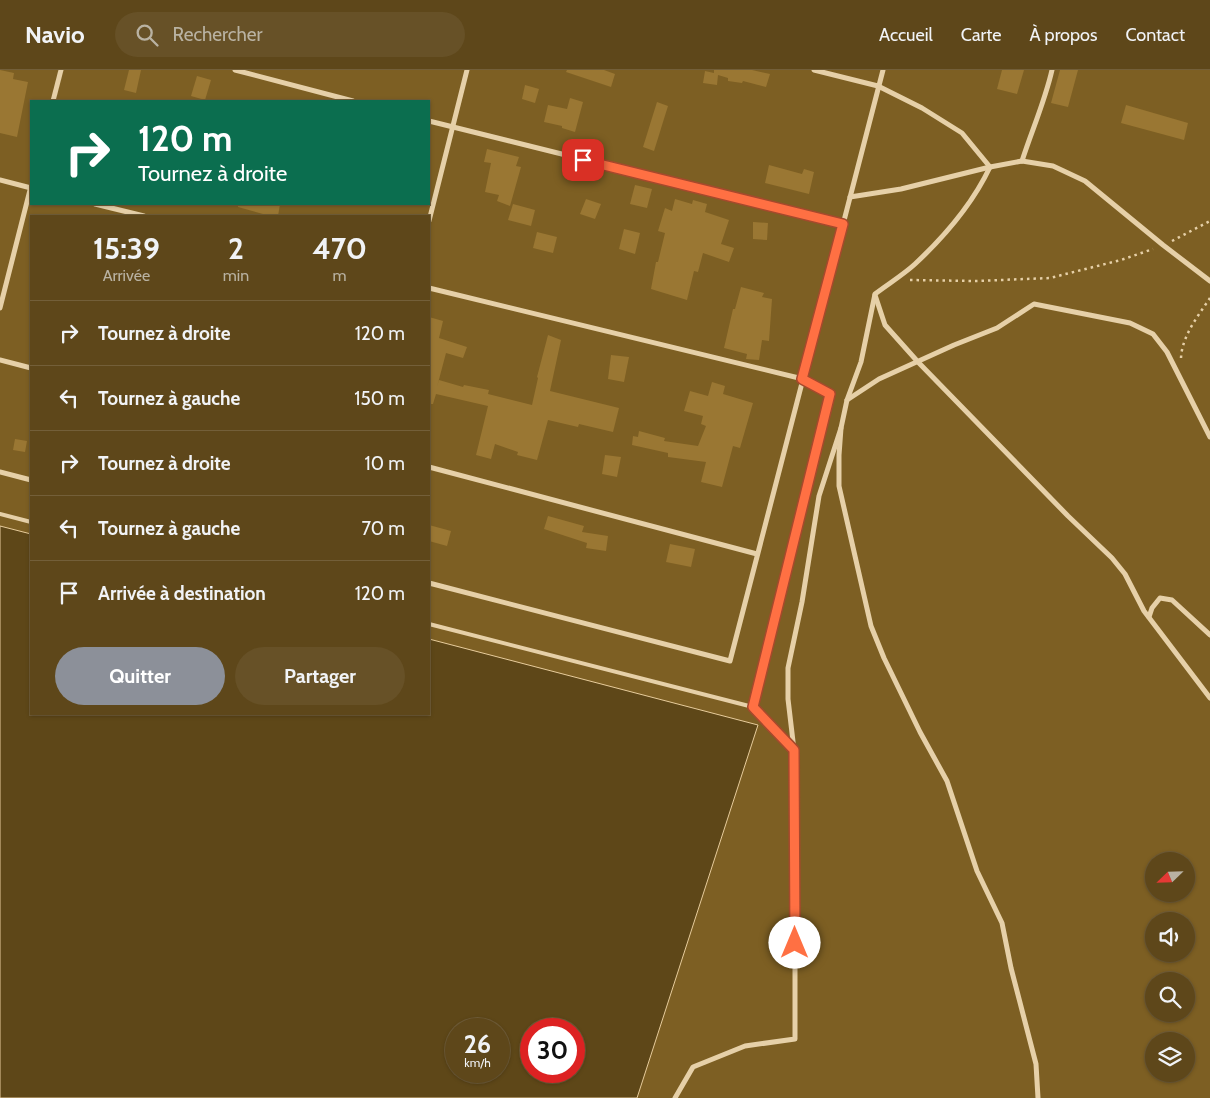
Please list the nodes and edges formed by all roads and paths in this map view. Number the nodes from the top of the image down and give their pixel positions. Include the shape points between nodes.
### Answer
1 (61, 70) edge
2 (235, 70) edge
3 (467, 70) edge
4 (814, 70) edge
5 (883, 70) edge
6 (1052, 70) edge
7 (878, 86) junction
8 (53, 100) edge
9 (350, 100) edge
10 (430, 121) edge
11 (453, 128) junction
12 (1022, 161) junction
13 (990, 167) junction
14 (0, 180) edge
15 (30, 187) edge
16 (30, 191) edge
17 (850, 197) junction
18 (99, 205) edge
19 (140, 215) edge
20 (430, 217) edge
21 (1210, 222) edge
22 (843, 224) junction
23 (1163, 246) junction
24 (893, 280) junction
25 (1210, 282) edge
26 (430, 288) edge
27 (875, 294) junction
28 (1210, 298) edge
29 (0, 308) edge
30 (0, 360) edge
31 (918, 362) junction
32 (1180, 364) dead end
33 (30, 368) edge
34 (802, 379) junction
35 (847, 400) junction
36 (841, 428) junction
37 (1210, 437) edge
38 (430, 467) edge
39 (0, 472) edge
40 (30, 480) edge
41 (0, 514) edge
42 (30, 522) edge
43 (757, 554) junction
44 (430, 583) edge
45 (1149, 617) junction
46 (430, 624) edge
47 (1210, 635) edge
48 (1210, 698) edge
49 (753, 707) junction
50 (794, 750) junction
51 (675, 1098) edge
52 (1038, 1098) edge

1 - 8 street
2 - 9 street
3 - 11 street
4 - 7 street
5 - 7 street
6 - 12 street
7 - 13 street via 962,133
7 - 17 street
10 - 11 street
11 - 20 street
11 - 22 street
12 - 13 street
12 - 23 street via 1053,166 1085,181
13 - 17 street
13 - 24 street via 956,222
14 - 15 street
16 - 29 street
17 - 22 street
18 - 19 street
21 - 23 path
22 - 34 street
23 - 24 path via 1050,278
23 - 25 street
24 - 27 street
26 - 34 street
27 - 31 street via 885,326
27 - 35 street via 861,362
28 - 32 path via 1182,347
30 - 33 street
31 - 35 street via 879,379
31 - 37 street via 997,328 1034,304 1130,323 1153,334 1167,352
31 - 45 street via 1112,558
34 - 43 street
34 - 49 street via 830,394
35 - 36 street
36 - 50 street via 819,496 788,668
36 - 52 street via 839,486 871,626 946,781 976,871 1002,923 1036,1064
38 - 43 street
39 - 40 street
41 - 42 lane
43 - 44 street via 730,661
45 - 47 street via 1160,598 1172,600
45 - 48 street
46 - 49 lane
49 - 50 street
50 - 51 street via 795,1039 745,1046 693,1067

